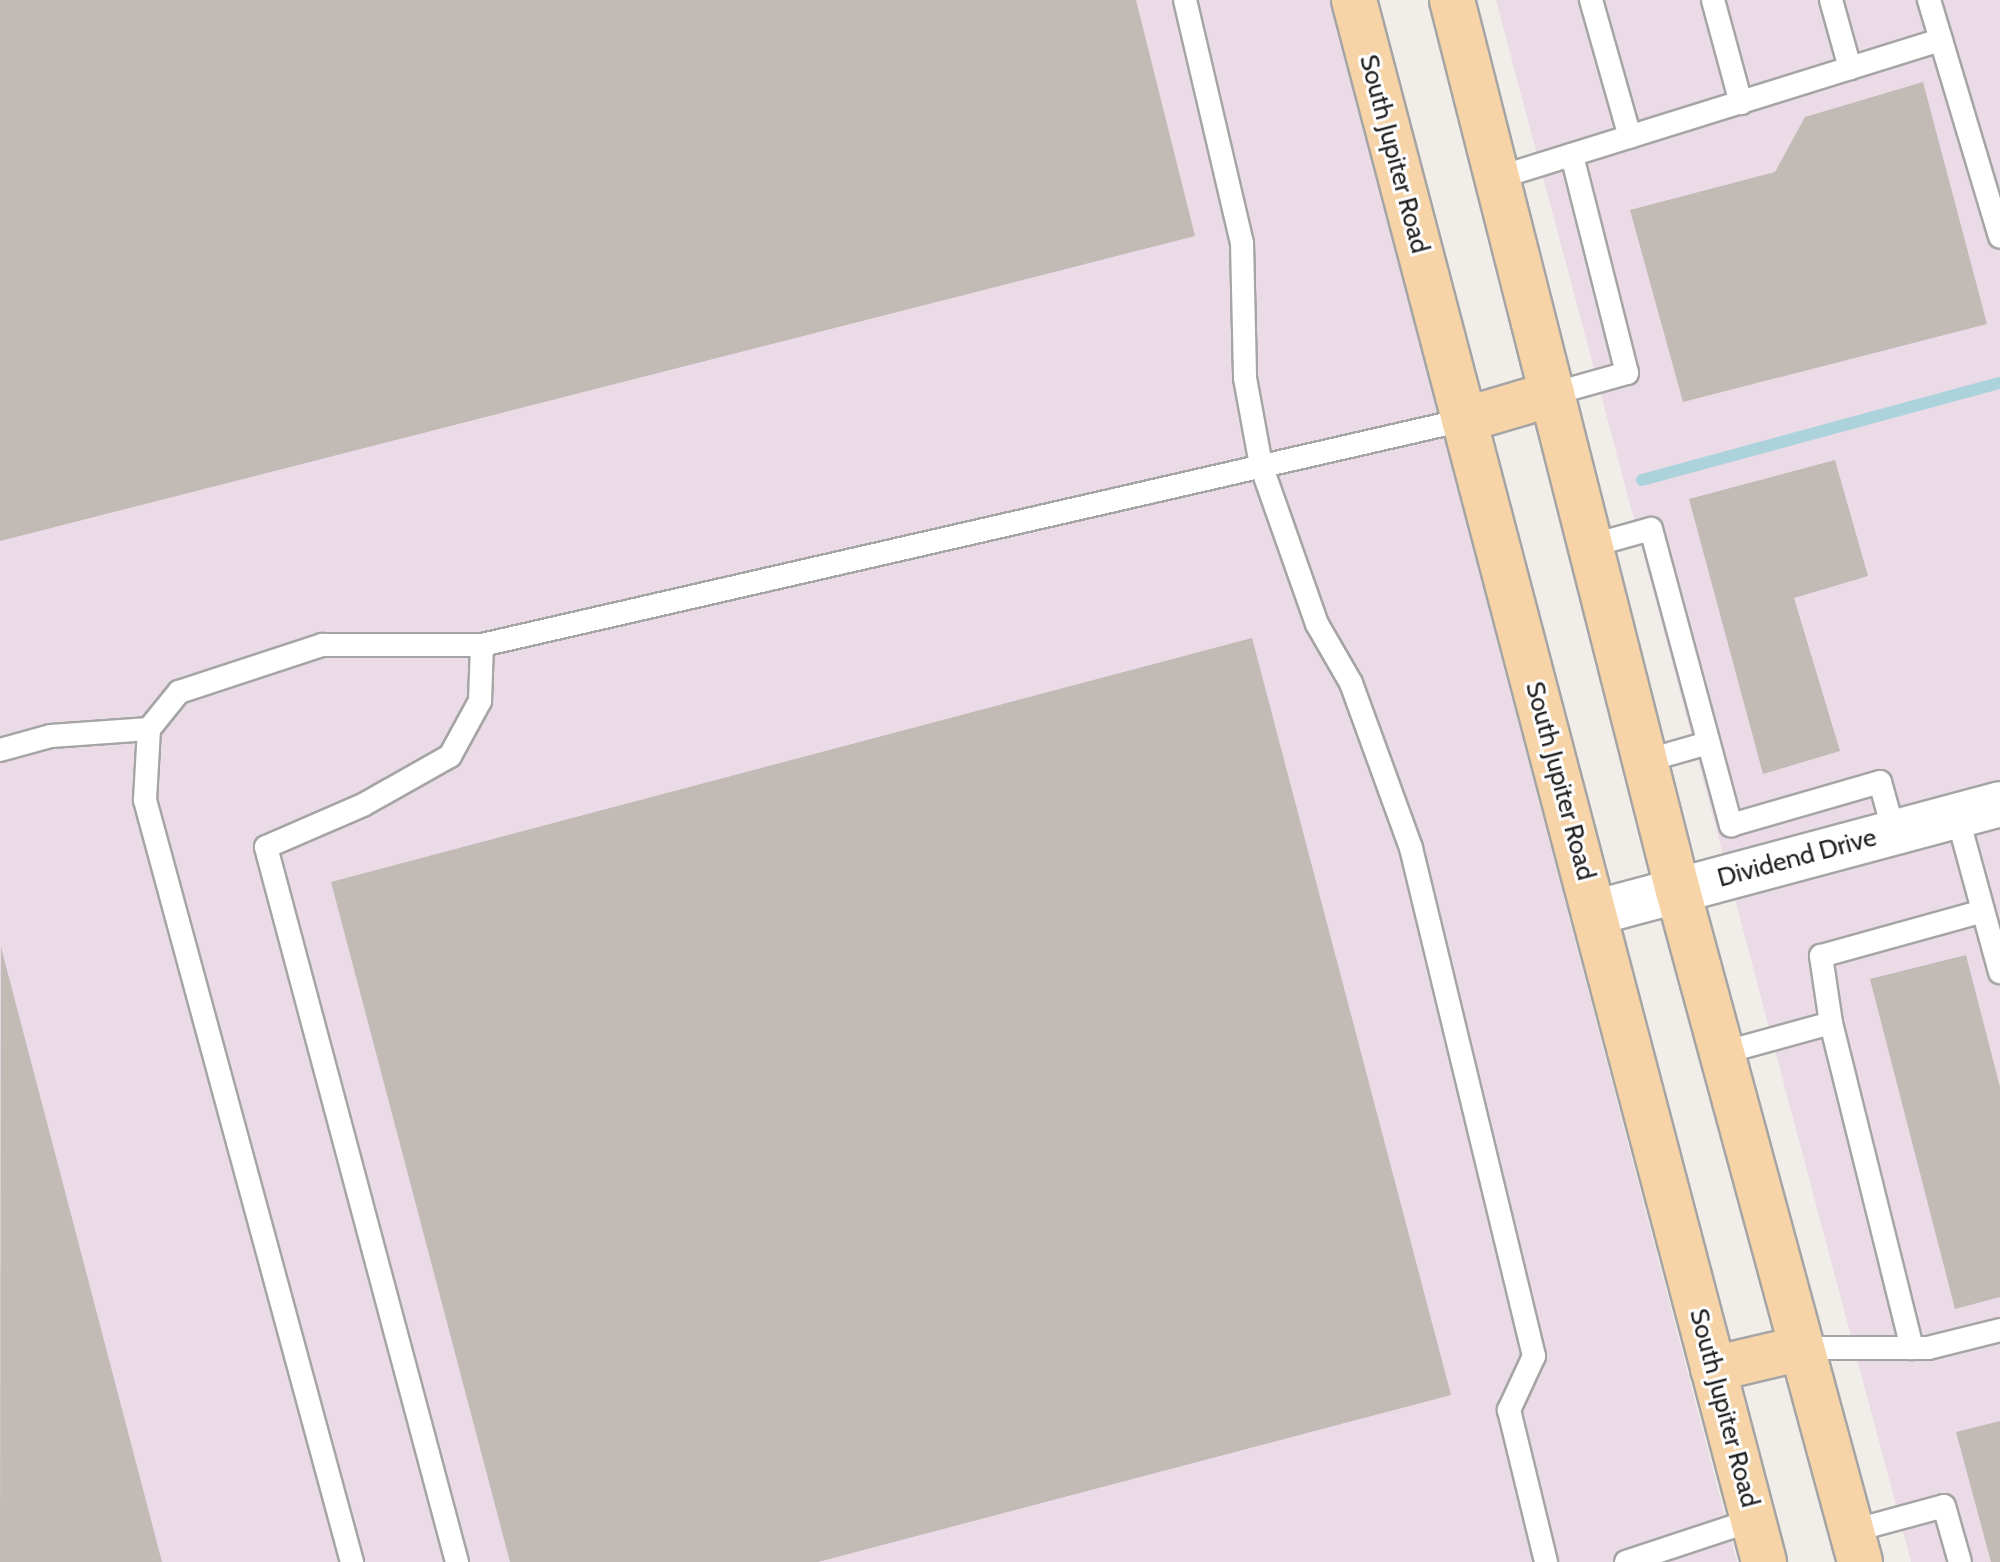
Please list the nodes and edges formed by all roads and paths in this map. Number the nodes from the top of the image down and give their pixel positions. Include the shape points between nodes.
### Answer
1 (1185, 0) edge
2 (1354, 0) edge
3 (1452, 0) edge
4 (1591, 0) edge
5 (1713, 0) edge
6 (1831, 0) edge
7 (1929, 0) edge
8 (1941, 40) junction
9 (1850, 68) junction
10 (1741, 103) junction
11 (1630, 137) junction
12 (1572, 155) junction
13 (1497, 178) junction
14 (1994, 193) edge
15 (2000, 237) edge
16 (1552, 394) junction
17 (1464, 420) junction
18 (1261, 465) junction
19 (1590, 546) junction
20 (482, 645) junction
21 (149, 729) junction
22 (1708, 743) junction
23 (0, 750) edge
24 (1645, 761) junction
25 (2000, 804) edge
26 (1957, 815) junction
27 (1894, 832) junction
28 (1678, 891) junction
29 (1983, 911) junction
30 (1594, 913) junction
31 (2000, 972) edge
32 (1831, 1023) junction
33 (1722, 1053) junction
34 (2000, 1330) edge
35 (1802, 1348) junction
36 (1912, 1348) junction
37 (1713, 1369) junction
38 (1753, 1520) junction
39 (1856, 1546) edge
40 (352, 1562) edge
41 (457, 1562) edge
42 (1546, 1562) edge
43 (1626, 1562) edge
44 (1764, 1562) edge
45 (1960, 1562) edge

1 - 18 lane via 1242,243 1245,378
2 - 17 main road, South Jupiter Road
3 - 13 main road
4 - 11 lane
5 - 10 lane
6 - 9 lane
7 - 8 lane
8 - 9 lane
8 - 14 lane
9 - 10 lane
10 - 11 lane
11 - 12 lane
12 - 13 lane
12 - 16 lane via 1627,373
13 - 16 main road
14 - 15 lane
16 - 17 main road
16 - 19 main road
17 - 18 lane
17 - 30 main road, South Jupiter Road
18 - 20 lane
18 - 42 lane via 1317,624 1351,683 1411,848 1534,1356 1509,1410
19 - 22 lane via 1651,529
19 - 24 main road
20 - 21 lane via 322,645 179,692
20 - 41 lane via 480,701 450,756 363,805 266,847
21 - 23 lane via 51,736
21 - 40 lane via 145,800
22 - 24 lane
22 - 27 lane via 1731,825 1880,782
24 - 28 main road
25 - 26 street, Dividend Drive
26 - 27 street, Dividend Drive
26 - 29 lane
27 - 28 street, Dividend Drive
28 - 30 street, Dividend Drive
28 - 33 main road
29 - 31 lane
29 - 32 lane via 1821,956
30 - 37 main road, South Jupiter Road
32 - 33 lane
32 - 36 lane
33 - 35 main road
34 - 36 lane
35 - 36 lane
35 - 37 main road
35 - 39 main road
37 - 38 main road, South Jupiter Road
38 - 43 lane
38 - 44 main road, South Jupiter Road
39 - 45 lane via 1944,1506

